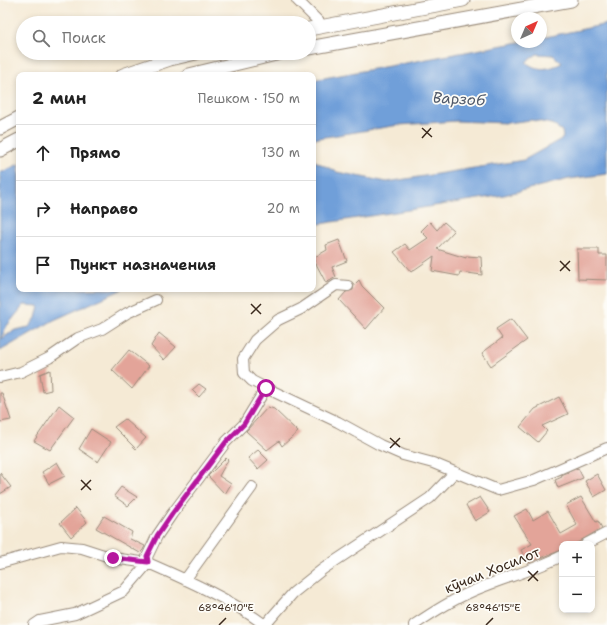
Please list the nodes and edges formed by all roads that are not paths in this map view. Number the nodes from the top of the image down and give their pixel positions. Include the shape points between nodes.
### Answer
1 (297, 0) edge
2 (463, 0) edge
3 (571, 0) edge
4 (313, 16) edge
5 (316, 19) edge
6 (323, 26) junction
7 (316, 28) edge
8 (316, 47) edge
9 (167, 60) edge
10 (251, 60) edge
11 (132, 72) edge
12 (201, 72) edge
13 (16, 120) edge
14 (0, 128) edge
15 (16, 142) edge
16 (0, 150) edge
17 (348, 286) dead end
18 (156, 300) dead end
19 (0, 377) edge
20 (266, 388) junction
21 (607, 448) edge
22 (455, 472) junction
23 (252, 487) dead end
24 (607, 533) edge
25 (592, 541) edge
26 (559, 557) edge
27 (148, 562) junction
28 (0, 563) edge
29 (185, 580) junction
30 (75, 614) junction
31 (34, 625) edge
32 (70, 625) edge
33 (265, 625) edge
34 (414, 625) edge

1 - 4 street
2 - 6 main road
3 - 8 main road
5 - 6 street
6 - 7 main road
9 - 11 main road
10 - 12 main road
13 - 14 main road
15 - 16 main road
17 - 20 street via 336,285 302,309 278,320 255,340 243,359 244,373 252,381
18 - 19 street via 127,313 102,329 78,338 49,358 21,372
20 - 22 street via 380,445
20 - 27 street via 244,424 226,442 157,536 147,556
21 - 22 street via 534,480 498,490
22 - 33 street via 430,498 322,569 293,593
23 - 29 street
24 - 25 street
26 - 34 street, кӯчаи Хосилот via 456,598
27 - 28 street via 113,558 82,548 61,546
27 - 29 street
27 - 30 street via 124,591
29 - 33 street
30 - 31 street via 40,621
30 - 32 street

